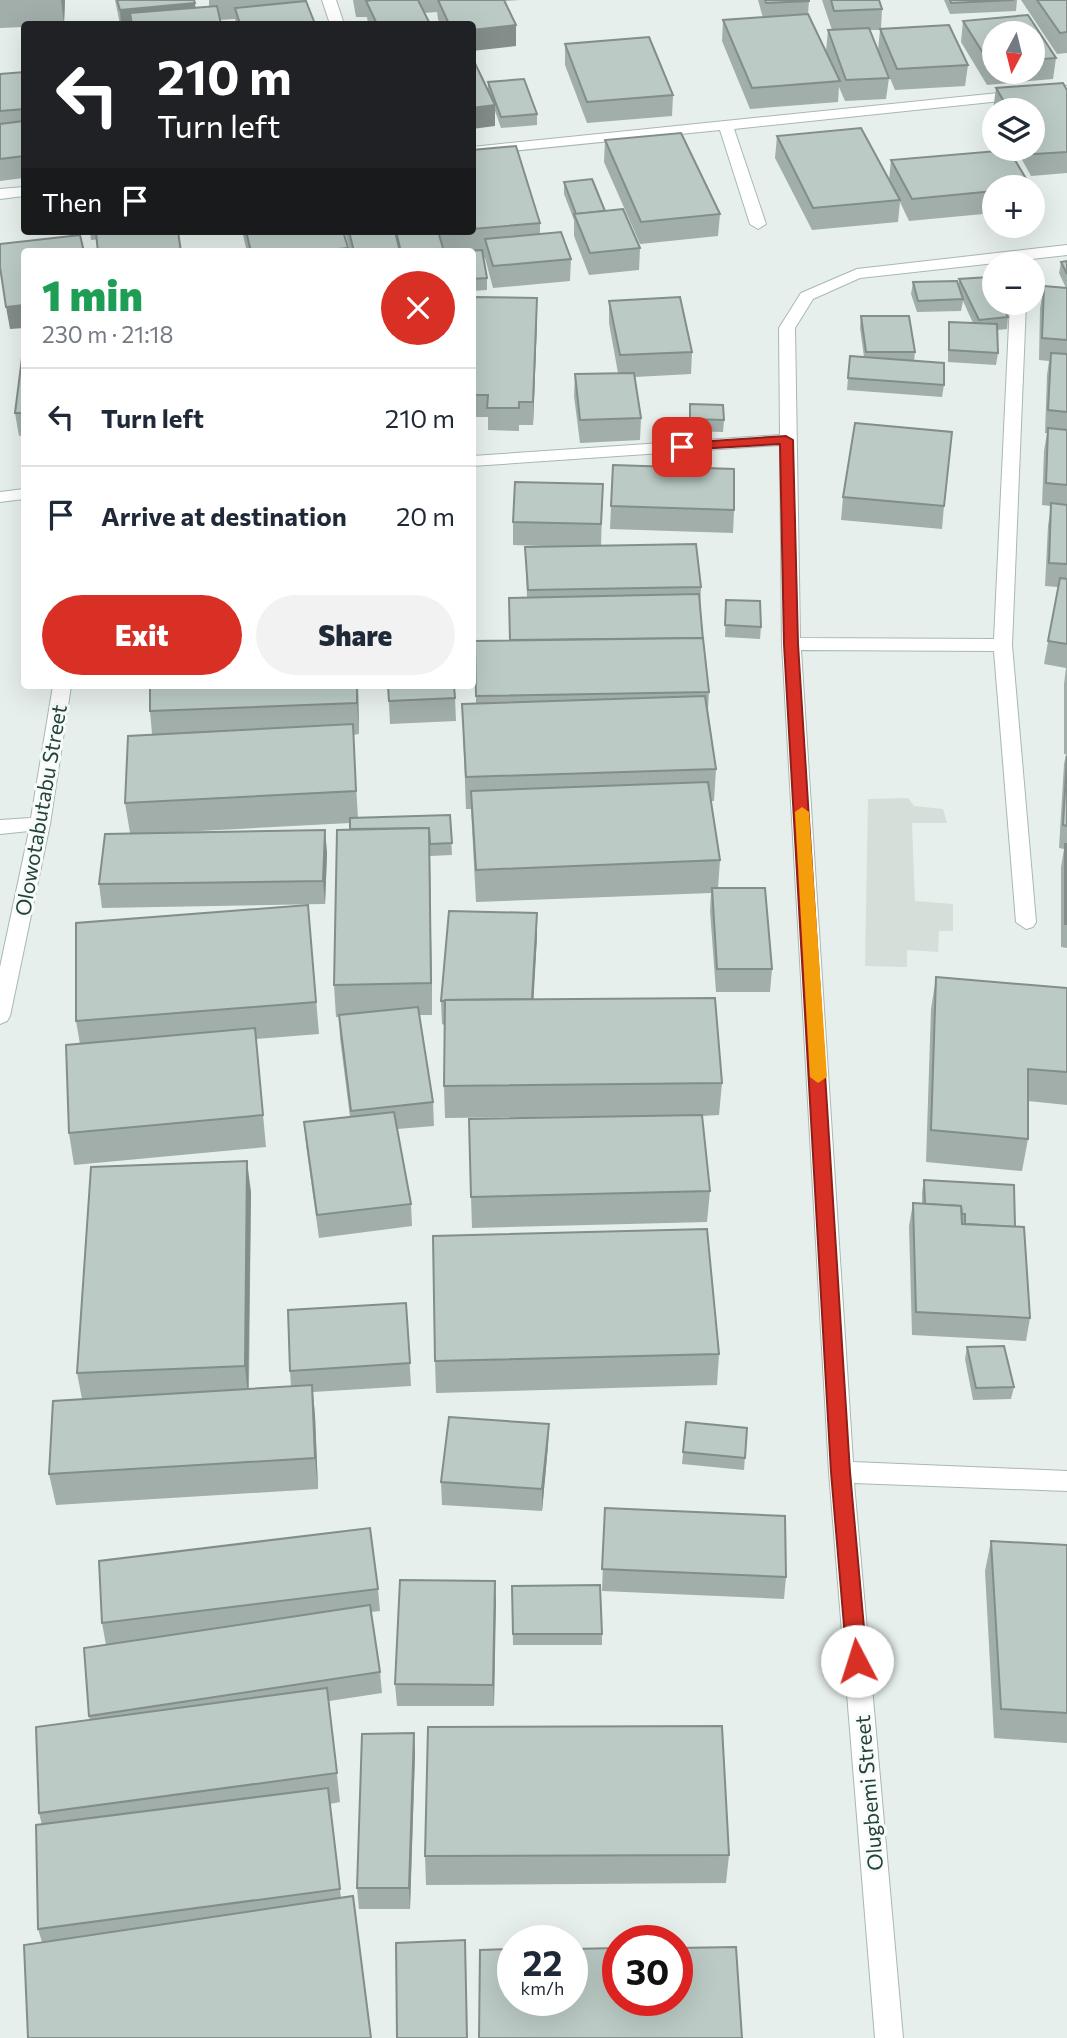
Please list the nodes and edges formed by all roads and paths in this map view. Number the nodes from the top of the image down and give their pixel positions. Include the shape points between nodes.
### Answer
1 (328, 0) edge
2 (336, 21) edge
3 (1067, 90) edge
4 (726, 127) junction
5 (476, 151) edge
6 (21, 192) edge
7 (0, 194) edge
8 (758, 224) dead end
9 (1067, 250) edge
10 (1017, 315) edge
11 (786, 440) junction
12 (476, 461) edge
13 (21, 494) edge
14 (0, 497) edge
15 (791, 644) junction
16 (1003, 645) junction
17 (62, 689) edge
18 (40, 824) junction
19 (0, 827) edge
20 (1026, 922) dead end
21 (0, 1016) edge
22 (841, 1472) junction
23 (1067, 1481) edge
24 (889, 2038) edge

1 - 2 street
3 - 4 street
4 - 5 street
4 - 8 street
6 - 7 street
9 - 11 street, Olugbemi Street via 857,274 807,296 788,328
10 - 16 street
11 - 12 street
11 - 15 street, Olugbemi Street
13 - 14 street
15 - 16 street
15 - 22 street, Olugbemi Street
16 - 20 street
17 - 18 street, Olowotabutabu Street
18 - 19 street
18 - 21 street, Olowotabutabu Street
22 - 23 street
22 - 24 street, Olugbemi Street

